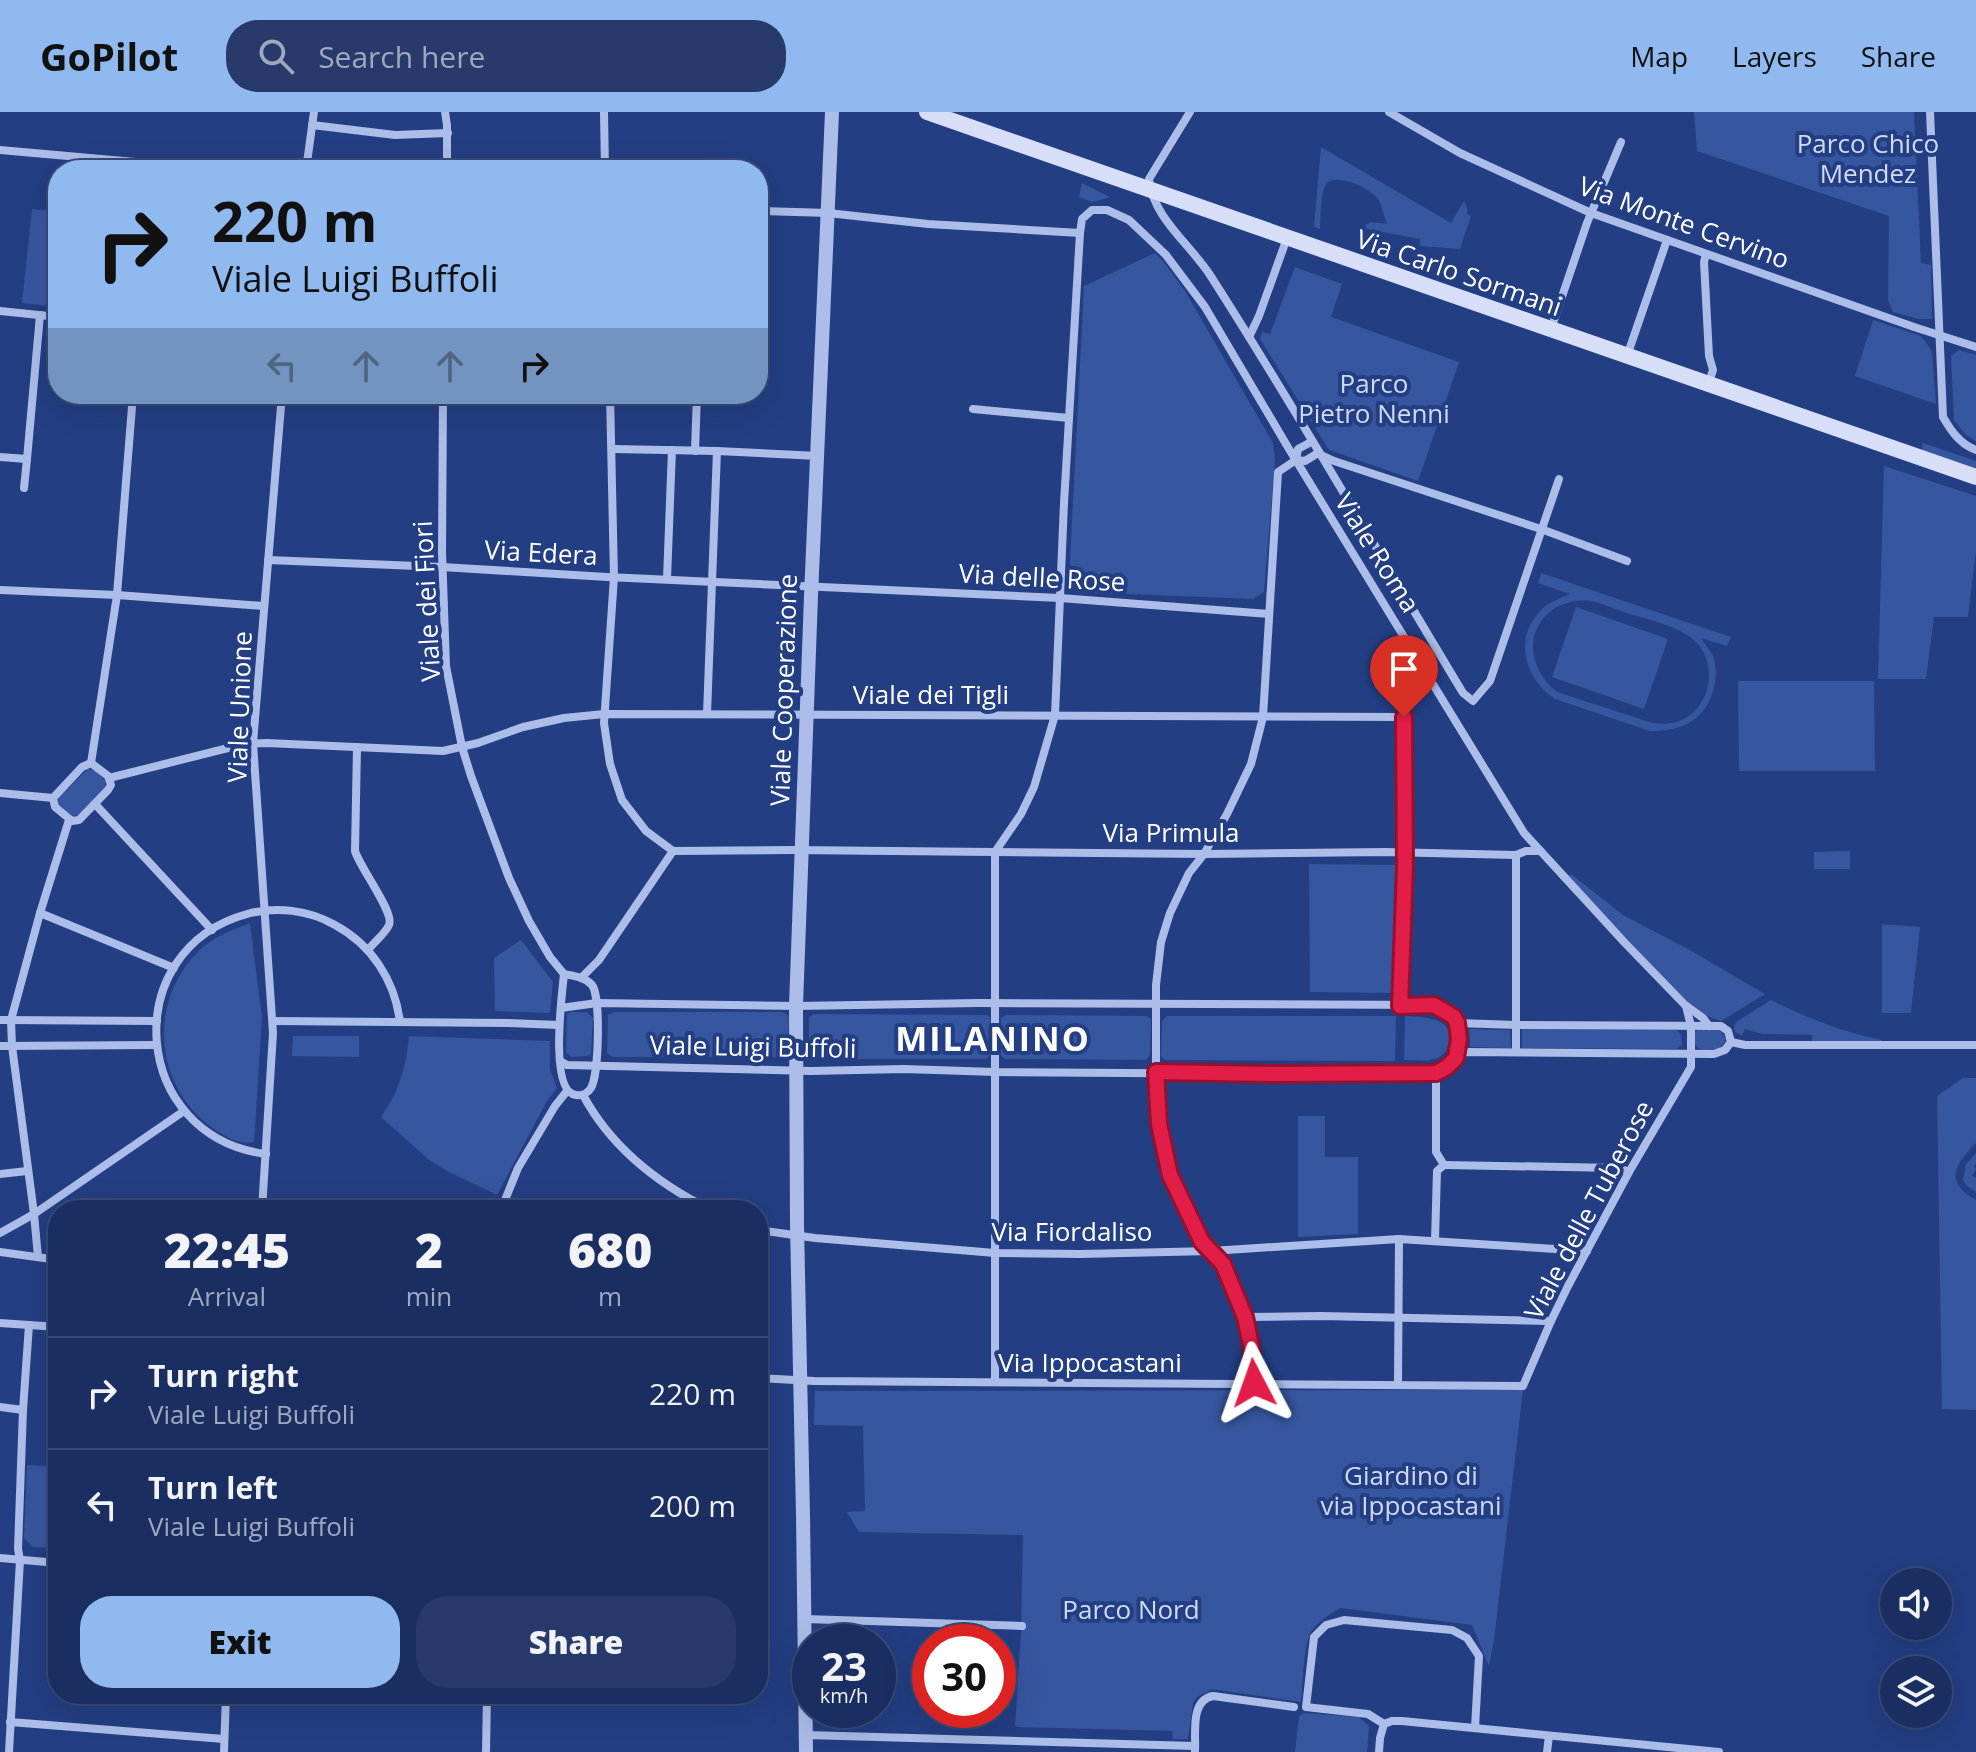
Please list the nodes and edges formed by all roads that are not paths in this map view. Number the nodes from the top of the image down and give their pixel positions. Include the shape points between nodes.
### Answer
1 (314, 112) edge
2 (445, 112) edge
3 (604, 112) edge
4 (832, 112) edge
5 (927, 112) edge
6 (1190, 112) edge
7 (1389, 112) edge
8 (1930, 112) edge
9 (947, 115) edge
10 (970, 119) edge
11 (312, 125) junction
12 (448, 133) junction
13 (1621, 142) dead end
14 (0, 150) edge
15 (89, 160) edge
16 (307, 160) edge
17 (447, 160) edge
18 (605, 160) edge
19 (1150, 191) junction
20 (768, 211) edge
21 (828, 213) junction
22 (1591, 213) junction
23 (1080, 233) junction
24 (1287, 238) junction
25 (1667, 240) junction
26 (1706, 254) junction
27 (0, 311) edge
28 (40, 315) junction
29 (48, 316) edge
30 (1551, 330) junction
31 (1939, 334) junction
32 (1249, 337) junction
33 (1976, 347) edge
34 (1627, 356) junction
35 (1708, 385) junction
36 (132, 404) edge
37 (281, 404) edge
38 (443, 404) edge
39 (610, 404) edge
40 (697, 404) edge
41 (973, 409) dead end
42 (1069, 418) junction
43 (1311, 442) junction
44 (1972, 448) edge
45 (612, 449) junction
46 (672, 450) junction
47 (695, 451) junction
48 (717, 451) junction
49 (1318, 453) junction
50 (818, 456) junction
51 (0, 457) edge
52 (27, 459) junction
53 (1296, 460) junction
54 (1976, 477) edge
55 (1559, 479) dead end
56 (24, 488) dead end
57 (1541, 529) junction
58 (268, 560) junction
59 (1627, 561) dead end
60 (442, 567) junction
61 (614, 577) junction
62 (667, 579) junction
63 (712, 581) junction
64 (812, 586) junction
65 (0, 590) edge
66 (117, 595) junction
67 (1060, 598) junction
68 (264, 606) junction
69 (1269, 614) junction
70 (1413, 651) junction
71 (604, 714) junction
72 (707, 714) junction
73 (807, 715) junction
74 (1055, 715) junction
75 (1263, 717) junction
76 (1404, 717) junction
77 (253, 743) junction
78 (357, 747) junction
79 (462, 747) junction
80 (91, 763) junction
81 (109, 778) junction
82 (0, 793) edge
83 (53, 798) junction
84 (95, 804) junction
85 (69, 820) junction
86 (673, 851) junction
87 (802, 851) junction
88 (1539, 851) junction
89 (995, 852) junction
90 (1405, 852) junction
91 (1204, 854) junction
92 (1516, 855) junction
93 (264, 911) junction
94 (40, 913) junction
95 (212, 930) junction
96 (368, 950) junction
97 (174, 968) junction
98 (564, 974) junction
99 (581, 978) junction
100 (597, 1003) junction
101 (995, 1003) junction
102 (1157, 1003) junction
103 (1685, 1005) junction
104 (796, 1006) junction
105 (1400, 1006) junction
106 (561, 1008) junction
107 (0, 1020) edge
108 (11, 1020) junction
109 (157, 1021) junction
110 (273, 1021) junction
111 (400, 1022) junction
112 (1457, 1023) junction
113 (559, 1025) junction
114 (1517, 1025) junction
115 (1691, 1026) junction
116 (1709, 1026) junction
117 (1731, 1042) junction
118 (157, 1045) junction
119 (1976, 1045) edge
120 (0, 1046) edge
121 (12, 1046) junction
122 (1516, 1052) junction
123 (1691, 1054) junction
124 (1456, 1058) junction
125 (560, 1061) junction
126 (595, 1065) junction
127 (796, 1070) junction
128 (995, 1072) junction
129 (1156, 1072) junction
130 (1436, 1073) junction
131 (565, 1087) junction
132 (583, 1095) junction
133 (184, 1111) junction
134 (266, 1154) junction
135 (1444, 1165) junction
136 (27, 1171) junction
137 (1629, 1172) junction
138 (0, 1174) edge
139 (54, 1200) edge
140 (263, 1200) edge
141 (505, 1200) edge
142 (690, 1200) edge
143 (48, 1204) edge
144 (34, 1214) junction
145 (768, 1231) edge
146 (0, 1233) edge
147 (797, 1235) junction
148 (1399, 1239) junction
149 (1435, 1240) junction
150 (1211, 1251) junction
151 (1587, 1251) junction
152 (0, 1252) edge
153 (995, 1253) junction
154 (38, 1257) junction
155 (48, 1258) edge
156 (1245, 1317) junction
157 (1398, 1317) junction
158 (1551, 1321) junction
159 (0, 1323) edge
160 (29, 1325) junction
161 (48, 1326) edge
162 (768, 1379) edge
163 (800, 1381) junction
164 (995, 1382) junction
165 (1254, 1383) junction
166 (1398, 1384) junction
167 (1523, 1386) joint
168 (0, 1407) edge
169 (23, 1410) junction
170 (0, 1558) edge
171 (20, 1560) junction
172 (48, 1562) edge
173 (805, 1619) junction
174 (1022, 1626) dead end
175 (226, 1704) edge
176 (487, 1704) edge
177 (1294, 1707) dead end
178 (10, 1722) junction
179 (1384, 1724) junction
180 (1475, 1728) junction
181 (806, 1735) junction
182 (1549, 1736) junction
183 (224, 1739) junction
184 (1195, 1749) edge
185 (9, 1752) edge
186 (224, 1752) edge
187 (486, 1752) edge
188 (806, 1752) edge
189 (1379, 1752) edge
190 (1547, 1752) edge
191 (1717, 1752) edge

1 - 11 street
2 - 12 street
3 - 18 street
4 - 21 street, Viale Cooperazione
5 - 9 main road, Via Carlo Sormani
6 - 19 street via 1149,179
7 - 22 street, Via Monte Cervino via 1460,153
8 - 31 street
9 - 10 main road, Via Carlo Sormani
10 - 19 main road, Via Carlo Sormani
11 - 12 street via 395,135
11 - 16 street
12 - 17 street
13 - 22 street
14 - 15 street
19 - 24 main road, Via Carlo Sormani
19 - 32 street, Viale Roma
20 - 21 street
21 - 23 street
21 - 50 street, Viale Cooperazione
22 - 25 street, Via Monte Cervino
22 - 30 street
23 - 42 street
23 - 53 street, Viale Roma via 1082,219 1092,210 1107,210 1129,220 1166,255 1205,307
24 - 30 main road, Via Carlo Sormani
24 - 32 street
25 - 26 street, Via Monte Cervino
25 - 34 street
26 - 31 street, Via Monte Cervino
26 - 35 street via 1713,364
27 - 28 street
28 - 29 street
28 - 52 street
30 - 34 main road, Via Carlo Sormani
31 - 33 street, Via Monte Cervino
31 - 44 street via 1943,417
32 - 43 street, Viale Roma
34 - 35 main road, Via Carlo Sormani
35 - 54 main road, Via Carlo Sormani
36 - 66 street
37 - 58 street, Viale Unione
38 - 60 street, Viale dei Fiori
39 - 45 street
40 - 47 street
41 - 42 street
42 - 67 street
43 - 49 street, Viale Roma
43 - 53 street via 1298,449
45 - 46 street
45 - 61 street
46 - 47 street
46 - 62 street
47 - 48 street
48 - 50 street
48 - 63 street
49 - 53 street
49 - 57 street
49 - 57 street, Viale Roma via 1463,693 1473,701 1490,681
50 - 64 street, Viale Cooperazione
51 - 52 street
52 - 56 street
53 - 69 street via 1278,472
53 - 70 street, Viale Roma
55 - 57 street
57 - 59 street
58 - 60 street, Via Edera
58 - 68 street, Viale Unione
60 - 61 street, Via Edera
60 - 79 street, Viale dei Fiori via 446,666
61 - 62 street, Via Edera
61 - 71 street
62 - 63 street, Via Edera
63 - 64 street, Via Edera
63 - 72 street
64 - 67 street, Via delle Rose
64 - 73 street, Viale Cooperazione
65 - 66 street
66 - 68 street
66 - 80 street
67 - 69 street, Via delle Rose
67 - 74 street
68 - 77 street, Viale Unione
69 - 75 street
70 - 76 street via 1404,659
70 - 88 street, Viale Roma
71 - 72 street, Viale dei Tigli
71 - 79 street, Viale dei Tigli via 523,727
71 - 86 street via 610,764 622,800 646,831
72 - 73 street, Viale dei Tigli
73 - 74 street, Viale dei Tigli
73 - 87 street, Viale Cooperazione
74 - 75 street, Viale dei Tigli
74 - 89 street via 1034,787
75 - 76 street, Viale dei Tigli
75 - 91 street via 1251,764
76 - 90 street
77 - 78 street, Viale dei Tigli
77 - 81 street, Viale dei Tigli
77 - 93 street, Viale Unione
78 - 79 street, Viale dei Tigli
78 - 96 street via 355,851 391,920
79 - 98 street, Viale dei Fiori via 509,878 529,921
80 - 81 street
80 - 83 street
81 - 84 street via 110,788
82 - 83 street
83 - 85 street
84 - 85 street via 79,820
84 - 95 street
85 - 94 street
86 - 87 street, Via Primula
86 - 99 street via 599,960
87 - 89 street, Via Primula
87 - 104 street, Viale Cooperazione
88 - 92 street, Via Primula
88 - 103 street, Viale Roma
89 - 91 street, Via Primula
89 - 101 street
90 - 91 street, Via Primula
90 - 92 street, Via Primula
90 - 105 street
91 - 102 street via 1170,913 1161,942
92 - 114 street
93 - 95 street
93 - 96 street via 318,917 344,929
93 - 110 street, Viale Unione
94 - 97 street
94 - 108 street
95 - 97 street
96 - 111 street via 390,983
97 - 109 street
98 - 99 street
98 - 106 street
99 - 100 street via 592,985
100 - 104 street, Viale Luigi Buffoli
100 - 106 street, Viale Luigi Buffoli
100 - 126 street
101 - 102 street, Viale Luigi Buffoli
101 - 104 street, Viale Luigi Buffoli
101 - 128 street
102 - 105 street, Viale Luigi Buffoli
102 - 129 street
103 - 115 street, Viale Roma
103 - 116 street, Viale Roma
104 - 127 street, Viale Cooperazione
105 - 112 street, Viale Luigi Buffoli via 1434,1005
106 - 113 street
107 - 108 street
108 - 109 street
108 - 121 street
109 - 118 street
110 - 111 street
110 - 134 street, Viale Unione
111 - 113 street
112 - 114 street, Viale Luigi Buffoli
112 - 124 street
113 - 125 street
114 - 115 street, Viale Luigi Buffoli
114 - 122 street
115 - 116 street, Viale Luigi Buffoli
115 - 123 street, Viale Roma
116 - 117 street, Viale Roma via 1725,1028
117 - 119 street
117 - 123 street via 1720,1053
118 - 121 street
118 - 133 street via 165,1080
120 - 121 street
121 - 136 street
122 - 123 street
122 - 124 street via 1463,1052
123 - 137 street, Viale delle Tuberose via 1691,1067
124 - 130 street
125 - 126 street, Viale Luigi Buffoli
125 - 131 street
126 - 127 street, Viale Luigi Buffoli
126 - 132 street via 592,1085
127 - 128 street, Viale Luigi Buffoli
127 - 147 street, Viale Cooperazione
128 - 129 street, Viale Luigi Buffoli
128 - 153 street
129 - 130 street, Viale Luigi Buffoli
129 - 150 street via 1159,1124 1170,1175 1194,1229
130 - 135 street via 1436,1152
131 - 132 street
131 - 141 street
132 - 142 street via 619,1145
133 - 134 street via 216,1138
133 - 139 street
134 - 140 street, Viale Unione
135 - 137 street
135 - 149 street via 1437,1171
136 - 138 street
136 - 144 street
137 - 151 street, Viale delle Tuberose
143 - 144 street
144 - 146 street
144 - 154 street
145 - 147 street, Via Fiordaliso
147 - 153 street, Via Fiordaliso
147 - 163 street, Viale Cooperazione
148 - 149 street, Via Fiordaliso
148 - 150 street, Via Fiordaliso
148 - 157 street
149 - 151 street, Via Fiordaliso
150 - 153 street, Via Fiordaliso
150 - 156 street via 1223,1264
151 - 158 street, Viale delle Tuberose
152 - 154 street
153 - 164 street
154 - 155 street
156 - 157 street
156 - 165 street
157 - 158 street
157 - 166 street
158 - 167 street, Viale delle Tuberose
159 - 160 street
160 - 161 street
160 - 169 street
162 - 163 street, Via Ippocastani
163 - 164 street, Via Ippocastani
163 - 173 street, Viale Cooperazione
164 - 165 street, Via Ippocastani
165 - 166 street, Via Ippocastani
166 - 167 street, Via Ippocastani
168 - 169 street
169 - 171 street
170 - 171 street
171 - 172 street
171 - 178 street
173 - 174 street
173 - 181 street, Viale Cooperazione
175 - 183 street
176 - 187 street
177 - 184 street via 1204,1697 1197,1705
178 - 183 street
178 - 185 street
179 - 180 street
179 - 180 street via 1368,1714 1306,1707 1314,1637 1326,1625 1344,1620 1452,1630 1467,1638 1479,1656
179 - 189 street
180 - 182 street
181 - 184 street
181 - 188 street, Viale Cooperazione
182 - 190 street
182 - 191 street
183 - 186 street

